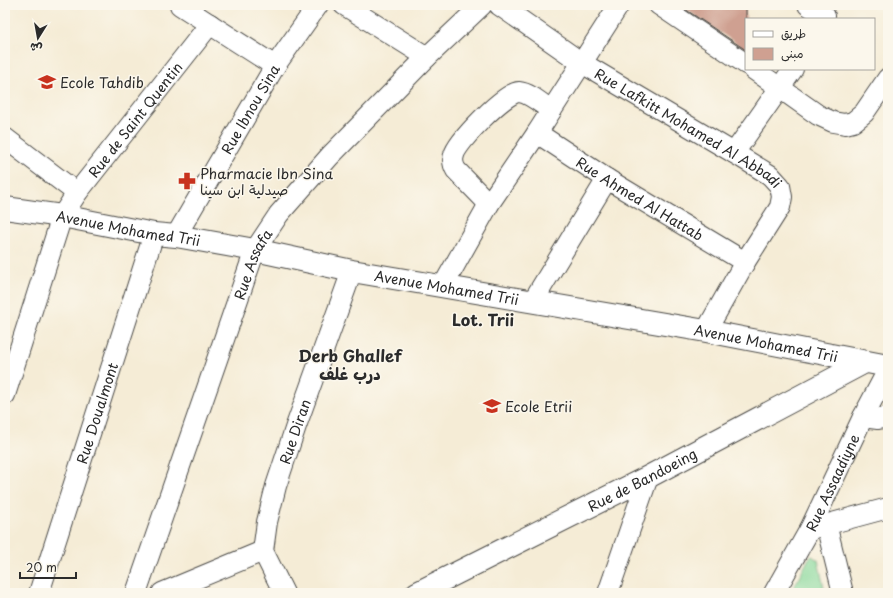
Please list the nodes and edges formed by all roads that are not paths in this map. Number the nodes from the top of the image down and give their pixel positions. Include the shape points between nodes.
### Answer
1 (180, 5) edge
2 (318, 5) edge
3 (344, 5) edge
4 (482, 5) edge
5 (499, 5) edge
6 (619, 5) edge
7 (659, 5) edge
8 (808, 5) edge
9 (827, 13) edge
10 (210, 24) junction
11 (427, 57) junction
12 (582, 63) junction
13 (745, 63) edge
14 (276, 66) junction
15 (754, 70) edge
16 (792, 70) edge
17 (888, 78) edge
18 (781, 88) junction
19 (551, 110) junction
20 (537, 133) junction
21 (5, 138) edge
22 (734, 153) junction
23 (607, 178) junction
24 (77, 194) junction
25 (489, 204) junction
26 (5, 208) edge
27 (62, 216) junction
28 (154, 234) junction
29 (176, 236) junction
30 (256, 250) junction
31 (745, 262) junction
32 (352, 271) junction
33 (443, 286) junction
34 (533, 301) junction
35 (706, 331) junction
36 (865, 362) junction
37 (888, 366) edge
38 (888, 370) edge
39 (5, 395) edge
40 (863, 417) junction
41 (888, 417) edge
42 (648, 478) junction
43 (888, 508) edge
44 (818, 526) junction
45 (262, 552) junction
46 (40, 593) edge
47 (136, 593) edge
48 (162, 593) edge
49 (284, 593) edge
50 (417, 593) edge
51 (608, 593) edge
52 (774, 593) edge
53 (843, 593) edge

1 - 10 street
2 - 14 street, Rue Ibnou Sina
3 - 11 street
4 - 11 street, Rue Assafa
5 - 12 street, Rue Lafkitt Mohamed Al Abbadi
6 - 12 street
7 - 13 street
8 - 9 street
10 - 14 street
10 - 24 street, Rue de Saint Quentin
11 - 30 street, Rue Assafa via 300,188 279,214
12 - 19 street
12 - 22 street, Rue Lafkitt Mohamed Al Abbadi
14 - 29 street, Rue Ibnou Sina
15 - 18 street
16 - 18 street
17 - 18 street via 864,113 853,122 845,124 818,115
18 - 22 street
19 - 20 street
19 - 25 street via 526,94 512,93 492,109 458,146 453,164 456,170
20 - 23 street, Rue Ahmed Al Hattab
20 - 25 street
21 - 24 street
22 - 31 street, Rue Lafkitt Mohamed Al Abbadi via 770,175 780,186 782,197 780,207
23 - 31 street, Rue Ahmed Al Hattab
23 - 34 street
24 - 27 street, Rue de Saint Quentin
25 - 33 street
26 - 27 street, Avenue Mohamed Trii
27 - 28 street, Avenue Mohamed Trii
27 - 39 street, Rue de Saint Quentin
28 - 29 street, Avenue Mohamed Trii
28 - 46 street, Rue Doualmont
29 - 30 street, Avenue Mohamed Trii
30 - 32 street, Avenue Mohamed Trii
30 - 47 street, Rue Assafa
31 - 35 street, Rue Lafkitt Mohamed Al Abbadi
32 - 33 street, Avenue Mohamed Trii
32 - 45 street, Rue Diran via 276,486
33 - 34 street, Avenue Mohamed Trii
34 - 35 street, Avenue Mohamed Trii
35 - 36 street, Avenue Mohamed Trii
36 - 37 street, Avenue Mohamed Trii
36 - 42 street, Rue de Bandoeing
38 - 40 street, Rue Assaadiyne
40 - 41 street
40 - 44 street, Rue Assaadiyne
42 - 50 street, Rue de Bandoeing
42 - 51 street
43 - 44 street
44 - 52 street, Rue Assaadiyne
44 - 53 street
45 - 48 street
45 - 49 street

